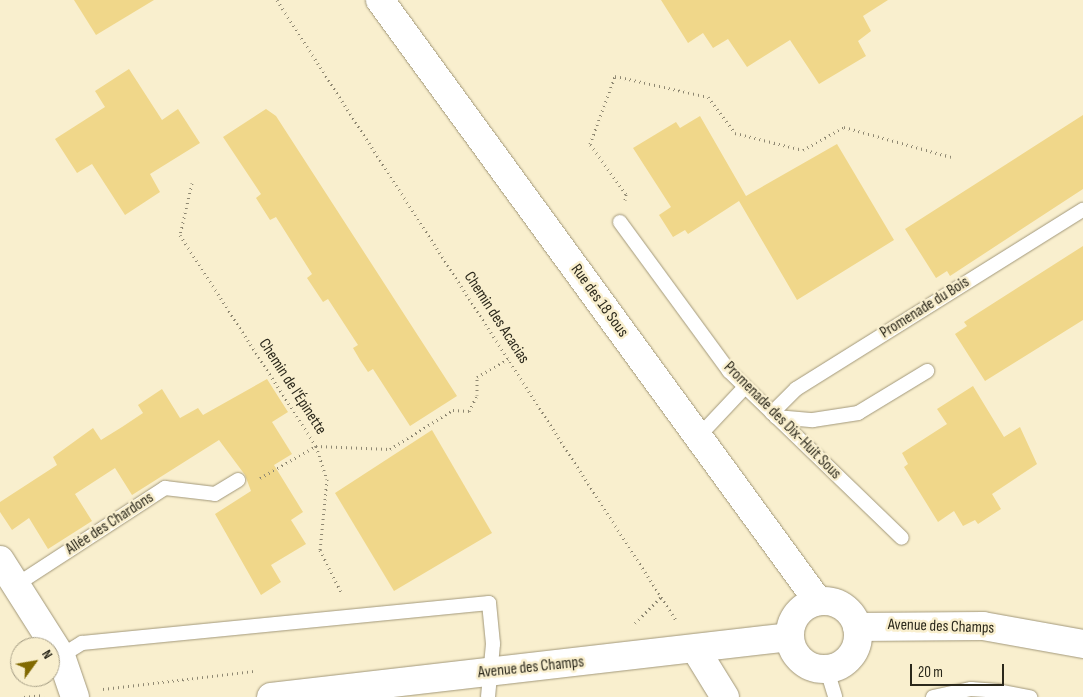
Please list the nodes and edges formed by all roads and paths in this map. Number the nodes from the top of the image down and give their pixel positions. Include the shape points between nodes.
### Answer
1 (277, 0) edge
2 (380, 0) edge
3 (951, 157) dead end
4 (192, 183) dead end
5 (1083, 210) edge
6 (620, 222) joint
7 (508, 359) junction
8 (927, 371) dead end
9 (745, 387) junction
10 (774, 415) junction
11 (698, 438) junction
12 (316, 446) junction
13 (238, 480) joint
14 (902, 538) dead end
15 (0, 560) edge
16 (16, 585) junction
17 (818, 601) junction
18 (354, 616) junction
19 (857, 627) junction
20 (790, 637) junction
21 (1083, 644) edge
22 (696, 650) junction
23 (61, 656) junction
24 (827, 670) junction
25 (489, 685) edge
26 (1000, 694) edge
27 (75, 697) edge
28 (271, 697) edge
29 (725, 697) edge
30 (835, 697) edge
31 (933, 697) edge
32 (1030, 697) edge

1 - 7 path, Chemin des Acacias
2 - 11 street, Rue des 18 Sous
3 - 6 path via 844,127 803,150 734,133 708,97 615,76 590,144 626,194
4 - 12 path, Chemin de l'Épinette via 180,235
5 - 10 lane, Promenade du Bois via 796,388
6 - 9 lane, Promenade des Dix-Huit Sous
7 - 12 path via 477,377 477,395 469,411 454,410 390,449
7 - 22 path, Chemin des Acacias
8 - 10 lane via 858,413 813,420
9 - 10 lane, Promenade des Dix-Huit Sous
9 - 11 lane
10 - 14 lane, Promenade des Dix-Huit Sous
11 - 17 street, Rue des 18 Sous
12 - 13 path via 261,478
12 - 18 path, Chemin de l'Épinette via 327,479 320,550
13 - 16 lane, Allée des Chardons via 215,494 165,488
15 - 16 street
16 - 23 street
17 - 19 street via 842,606
17 - 20 street via 799,612
18 - 23 lane via 82,643
18 - 25 lane via 489,603 493,644
19 - 21 street, Avenue des Champs via 983,626
19 - 24 street via 852,655
20 - 22 street, Avenue des Champs
20 - 24 street via 799,658
22 - 25 street, Avenue des Champs
22 - 29 street
23 - 27 street
24 - 30 lane
25 - 28 street, Avenue des Champs
26 - 31 lane via 971,689
26 - 32 lane

